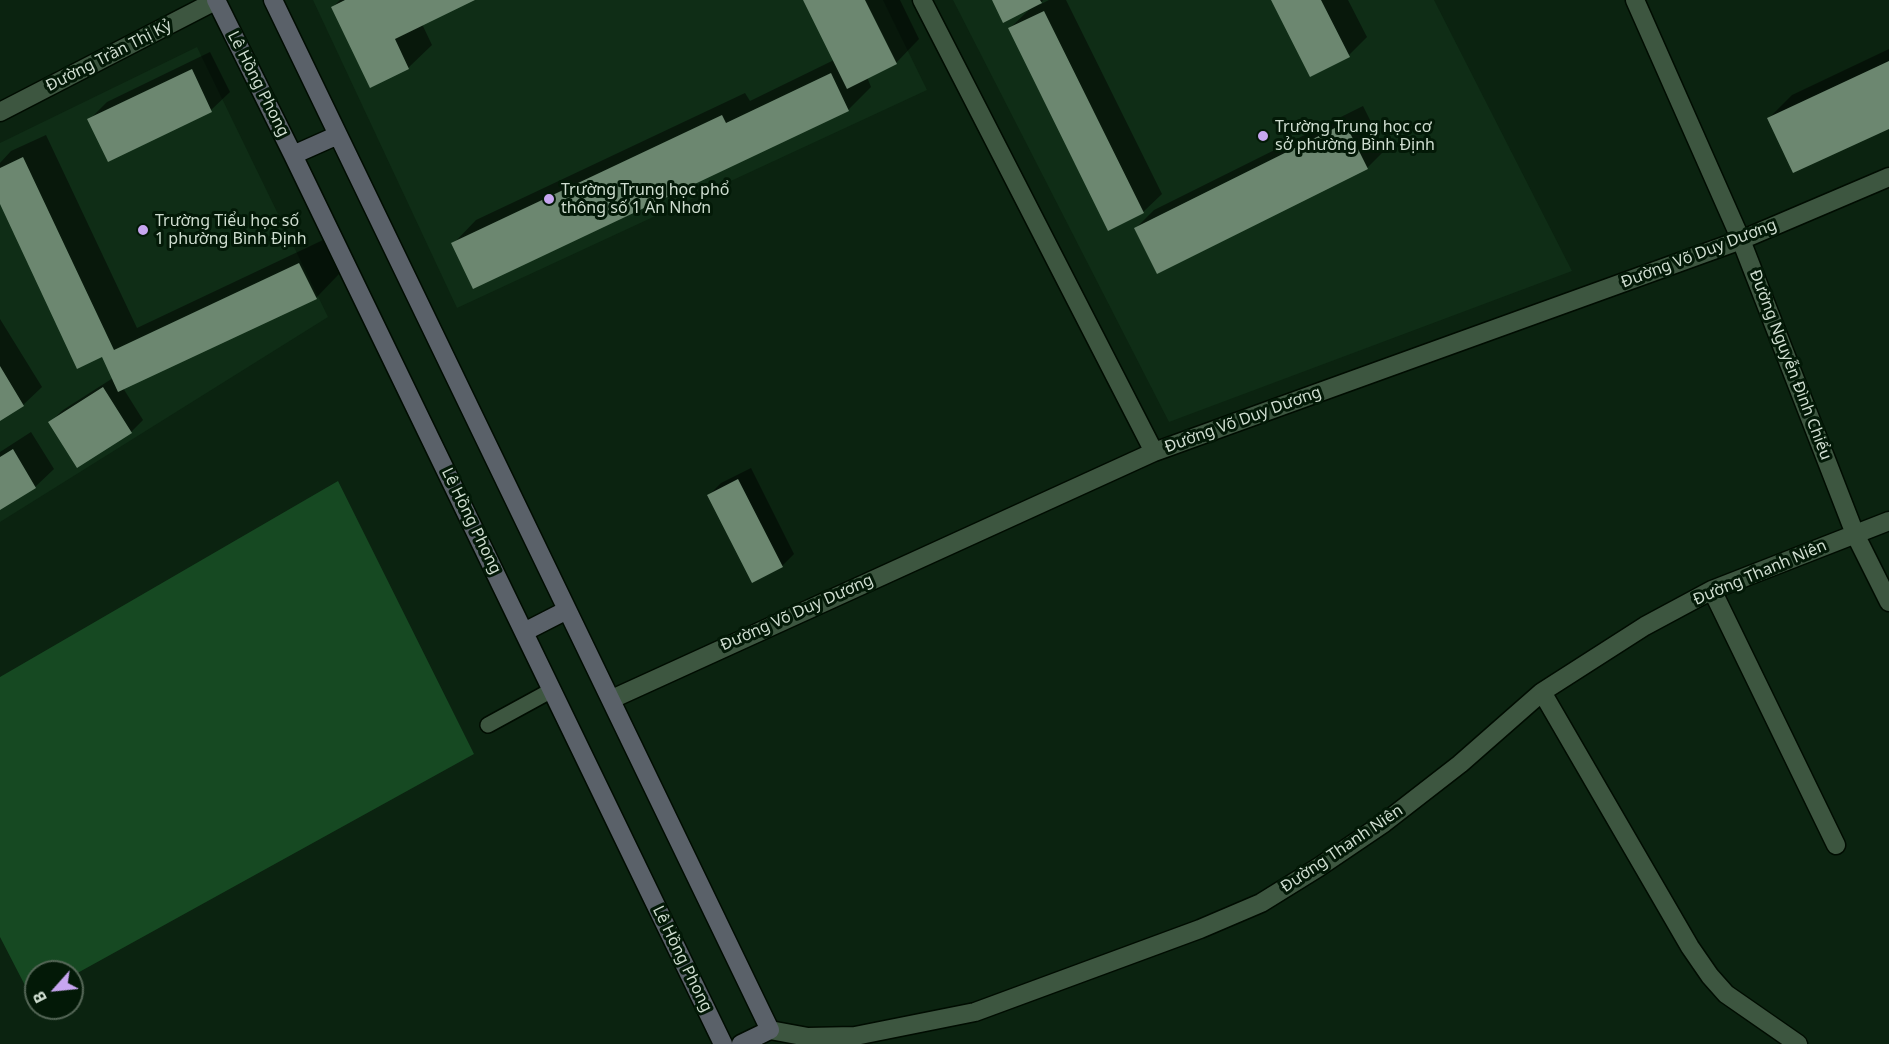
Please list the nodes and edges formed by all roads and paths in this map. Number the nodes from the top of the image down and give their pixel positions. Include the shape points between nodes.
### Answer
1 (216, 0) edge
2 (273, 0) edge
3 (922, 0) edge
4 (1635, 0) edge
5 (0, 112) edge
6 (338, 135) junction
7 (293, 155) junction
8 (1889, 177) edge
9 (1741, 240) junction
10 (1154, 452) junction
11 (1889, 521) edge
12 (1855, 534) junction
13 (1712, 590) junction
14 (1889, 602) edge
15 (567, 610) junction
16 (524, 632) junction
17 (552, 690) junction
18 (1542, 692) junction
19 (612, 699) junction
20 (489, 725) dead end
21 (1836, 845) dead end
22 (774, 1037) edge
23 (723, 1044) edge
24 (741, 1044) edge
25 (1798, 1044) edge

1 - 5 street, Đường Trần Thị Kỷ
1 - 7 main road, Lê Hồng Phong
2 - 6 main road
3 - 10 street
4 - 9 street, Đường Nguyễn Đình Chiểu
6 - 7 main road
6 - 15 main road
7 - 16 main road, Lê Hồng Phong
8 - 9 street, Đường Võ Duy Dương
9 - 10 street, Đường Võ Duy Dương
9 - 12 street, Đường Nguyễn Đình Chiểu
10 - 19 street, Đường Võ Duy Dương
11 - 12 street, Đường Thanh Niên
12 - 13 street, Đường Thanh Niên
12 - 14 street, Đường Nguyễn Đình Chiểu
13 - 18 street, Đường Thanh Niên via 1645,626
13 - 21 street
15 - 16 main road
15 - 19 main road
16 - 17 main road, Lê Hồng Phong
17 - 20 lane
17 - 23 main road, Lê Hồng Phong
18 - 22 street, Đường Thanh Niên via 1460,764 1384,823 1261,903 975,1012 855,1036
18 - 25 street via 1710,976 1726,994
19 - 22 main road
22 - 24 main road

